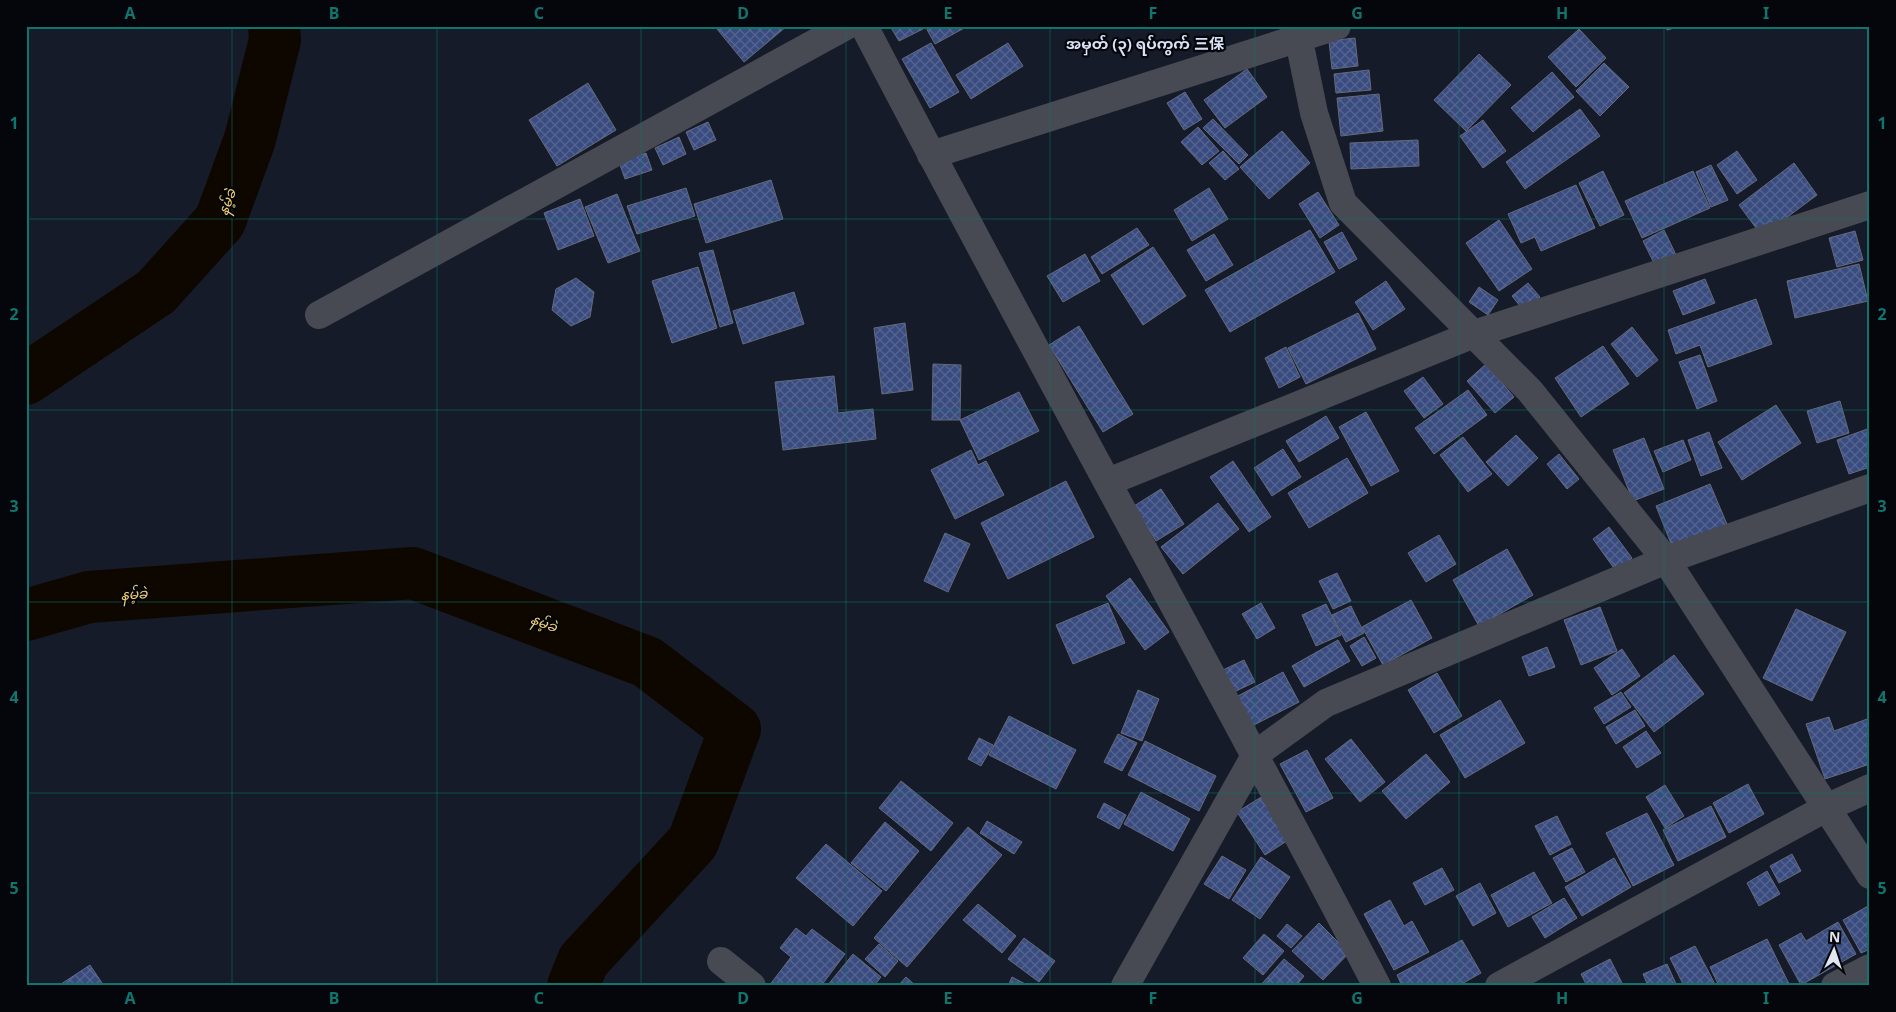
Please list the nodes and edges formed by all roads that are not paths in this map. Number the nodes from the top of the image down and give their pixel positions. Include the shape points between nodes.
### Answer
1 (846, 26) edge
2 (864, 26) edge
3 (1337, 26) edge
4 (1297, 33) edge
5 (931, 155) junction
6 (1870, 205) edge
7 (319, 315) dead end
8 (1474, 334) junction
9 (1108, 482) junction
10 (1870, 488) edge
11 (1666, 560) junction
12 (1256, 754) junction
13 (1870, 788) edge
14 (1826, 808) junction
15 (1870, 875) edge
16 (721, 961) dead end
17 (1870, 968) edge
18 (752, 986) edge
19 (1125, 986) edge
20 (1377, 986) edge
21 (1499, 986) edge
22 (1836, 986) edge

1 - 7 street
2 - 5 street
3 - 4 street
4 - 5 street
4 - 8 street via 1314,113 1343,203
5 - 9 street
6 - 8 street
8 - 9 street
8 - 11 street via 1530,391
9 - 12 street
10 - 11 street
11 - 12 street via 1326,703
11 - 14 street
12 - 19 street
12 - 20 street
13 - 14 street
14 - 15 street
14 - 21 street
16 - 18 street
17 - 22 street

